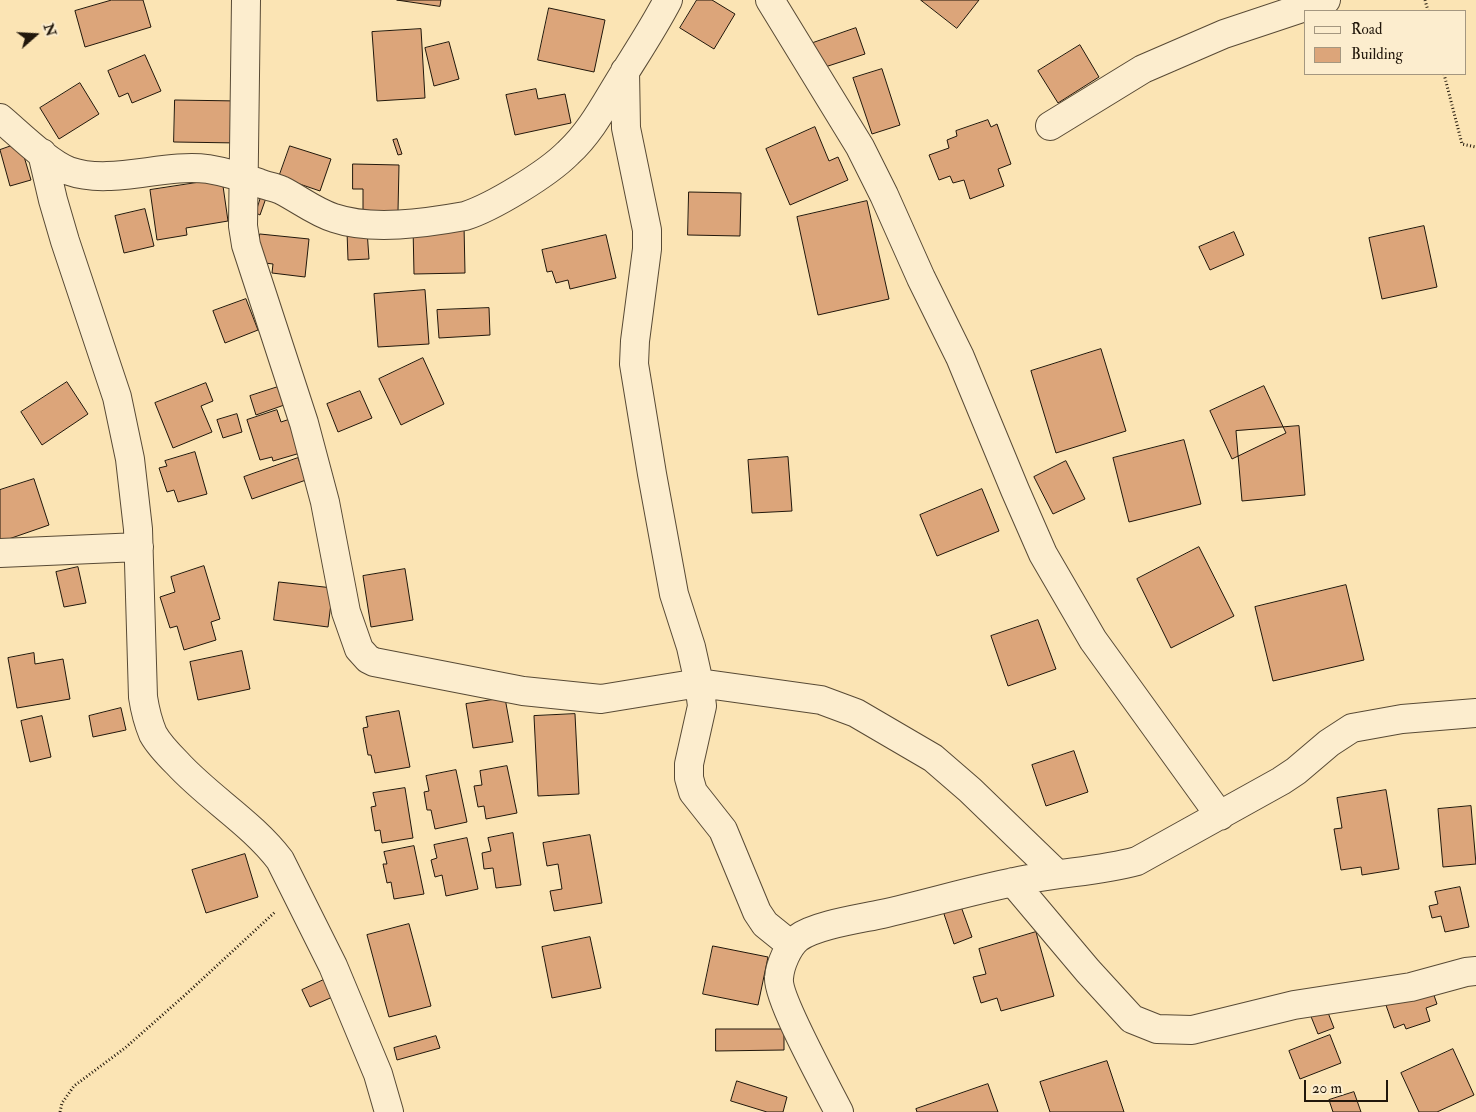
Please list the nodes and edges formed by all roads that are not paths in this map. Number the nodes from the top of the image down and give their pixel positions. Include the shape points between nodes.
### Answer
1 (246, 0) edge
2 (668, 0) edge
3 (770, 0) edge
4 (1326, 0) edge
5 (1280, 8) edge
6 (625, 71) junction
7 (0, 118) edge
8 (1050, 126) dead end
9 (42, 153) junction
10 (244, 177) junction
11 (139, 547) junction
12 (0, 553) edge
13 (699, 683) junction
14 (1476, 712) edge
15 (1220, 816) junction
16 (1056, 874) junction
17 (1013, 882) junction
18 (791, 945) junction
19 (1476, 971) edge
20 (389, 1112) edge
21 (839, 1112) edge

1 - 10 street
2 - 6 street
3 - 15 street via 860,146 960,357 1043,554 1093,640
4 - 5 street
5 - 8 street via 1143,69
6 - 10 street via 592,126 568,153 518,188 465,216 382,226 352,223 316,211 279,189
6 - 13 street via 626,128 647,230 634,364 674,594
7 - 9 street
9 - 10 street via 79,174 132,174 186,168
9 - 11 street via 52,200 117,397 130,459
10 - 13 street via 246,245 304,423 346,612 363,654 374,662 523,691 601,699
11 - 12 street
11 - 20 street via 142,697 153,733 192,779 270,846 280,860 333,966 378,1074
13 - 16 street via 821,700 856,713 933,758
13 - 18 street via 702,706 689,764 690,786 723,830 757,912 765,924
14 - 15 street via 1402,719 1352,728 1296,772
15 - 16 street via 1137,861
16 - 17 street
17 - 18 street via 807,932
17 - 19 street via 1132,1019 1157,1029 1192,1030 1294,1005 1411,987
18 - 21 street via 778,980

